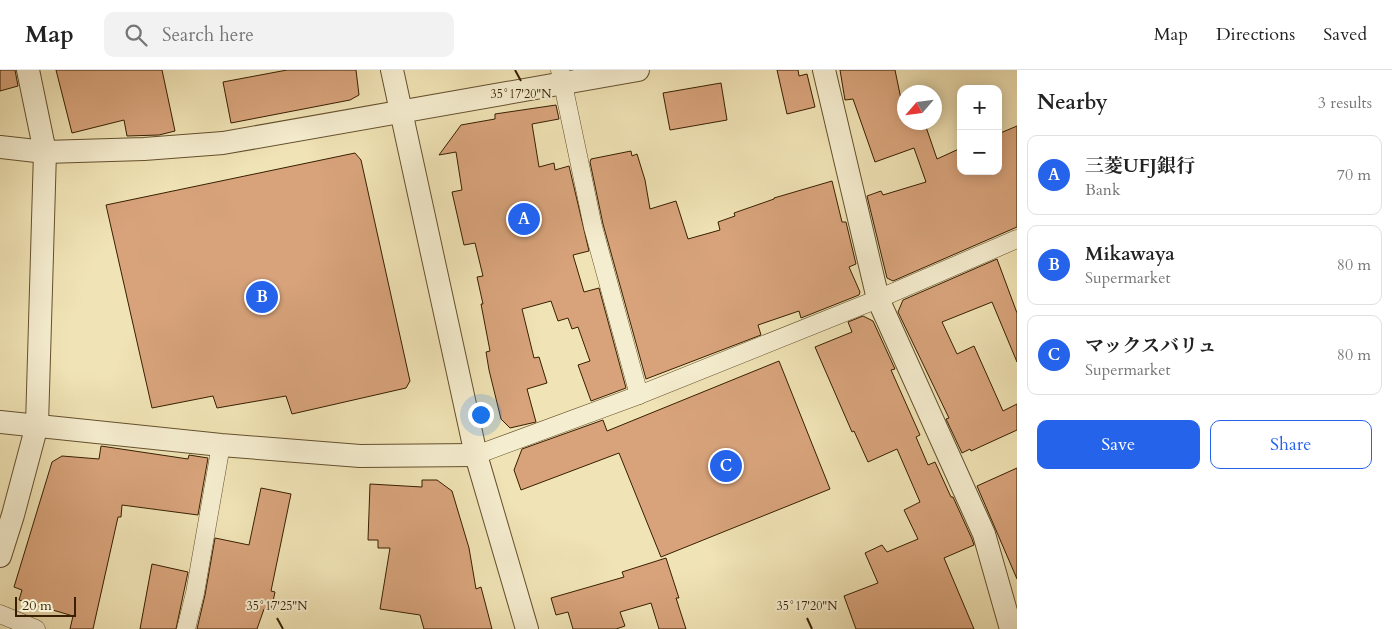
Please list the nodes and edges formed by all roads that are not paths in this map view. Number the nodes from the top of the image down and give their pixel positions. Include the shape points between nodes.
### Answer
1 (28, 70) edge
2 (392, 70) edge
3 (638, 70) edge
4 (824, 70) edge
5 (562, 77) edge
6 (401, 112) junction
7 (0, 147) edge
8 (45, 152) junction
9 (1017, 239) edge
10 (878, 299) junction
11 (639, 394) junction
12 (0, 422) edge
13 (37, 425) junction
14 (221, 446) junction
15 (476, 455) junction
16 (0, 556) edge
17 (0, 614) edge
18 (36, 629) edge
19 (186, 629) edge
20 (527, 629) edge
21 (1011, 629) edge

1 - 8 street
2 - 6 street
3 - 5 street
4 - 10 street
5 - 6 street
5 - 11 street via 593,227
6 - 8 street via 223,142 144,149
6 - 15 street
7 - 8 street
8 - 13 street
9 - 10 street
10 - 11 street
10 - 21 street via 984,534
11 - 15 street
12 - 13 street
13 - 14 street
13 - 16 street
14 - 15 street via 360,456
14 - 19 street
15 - 20 street
17 - 18 street

